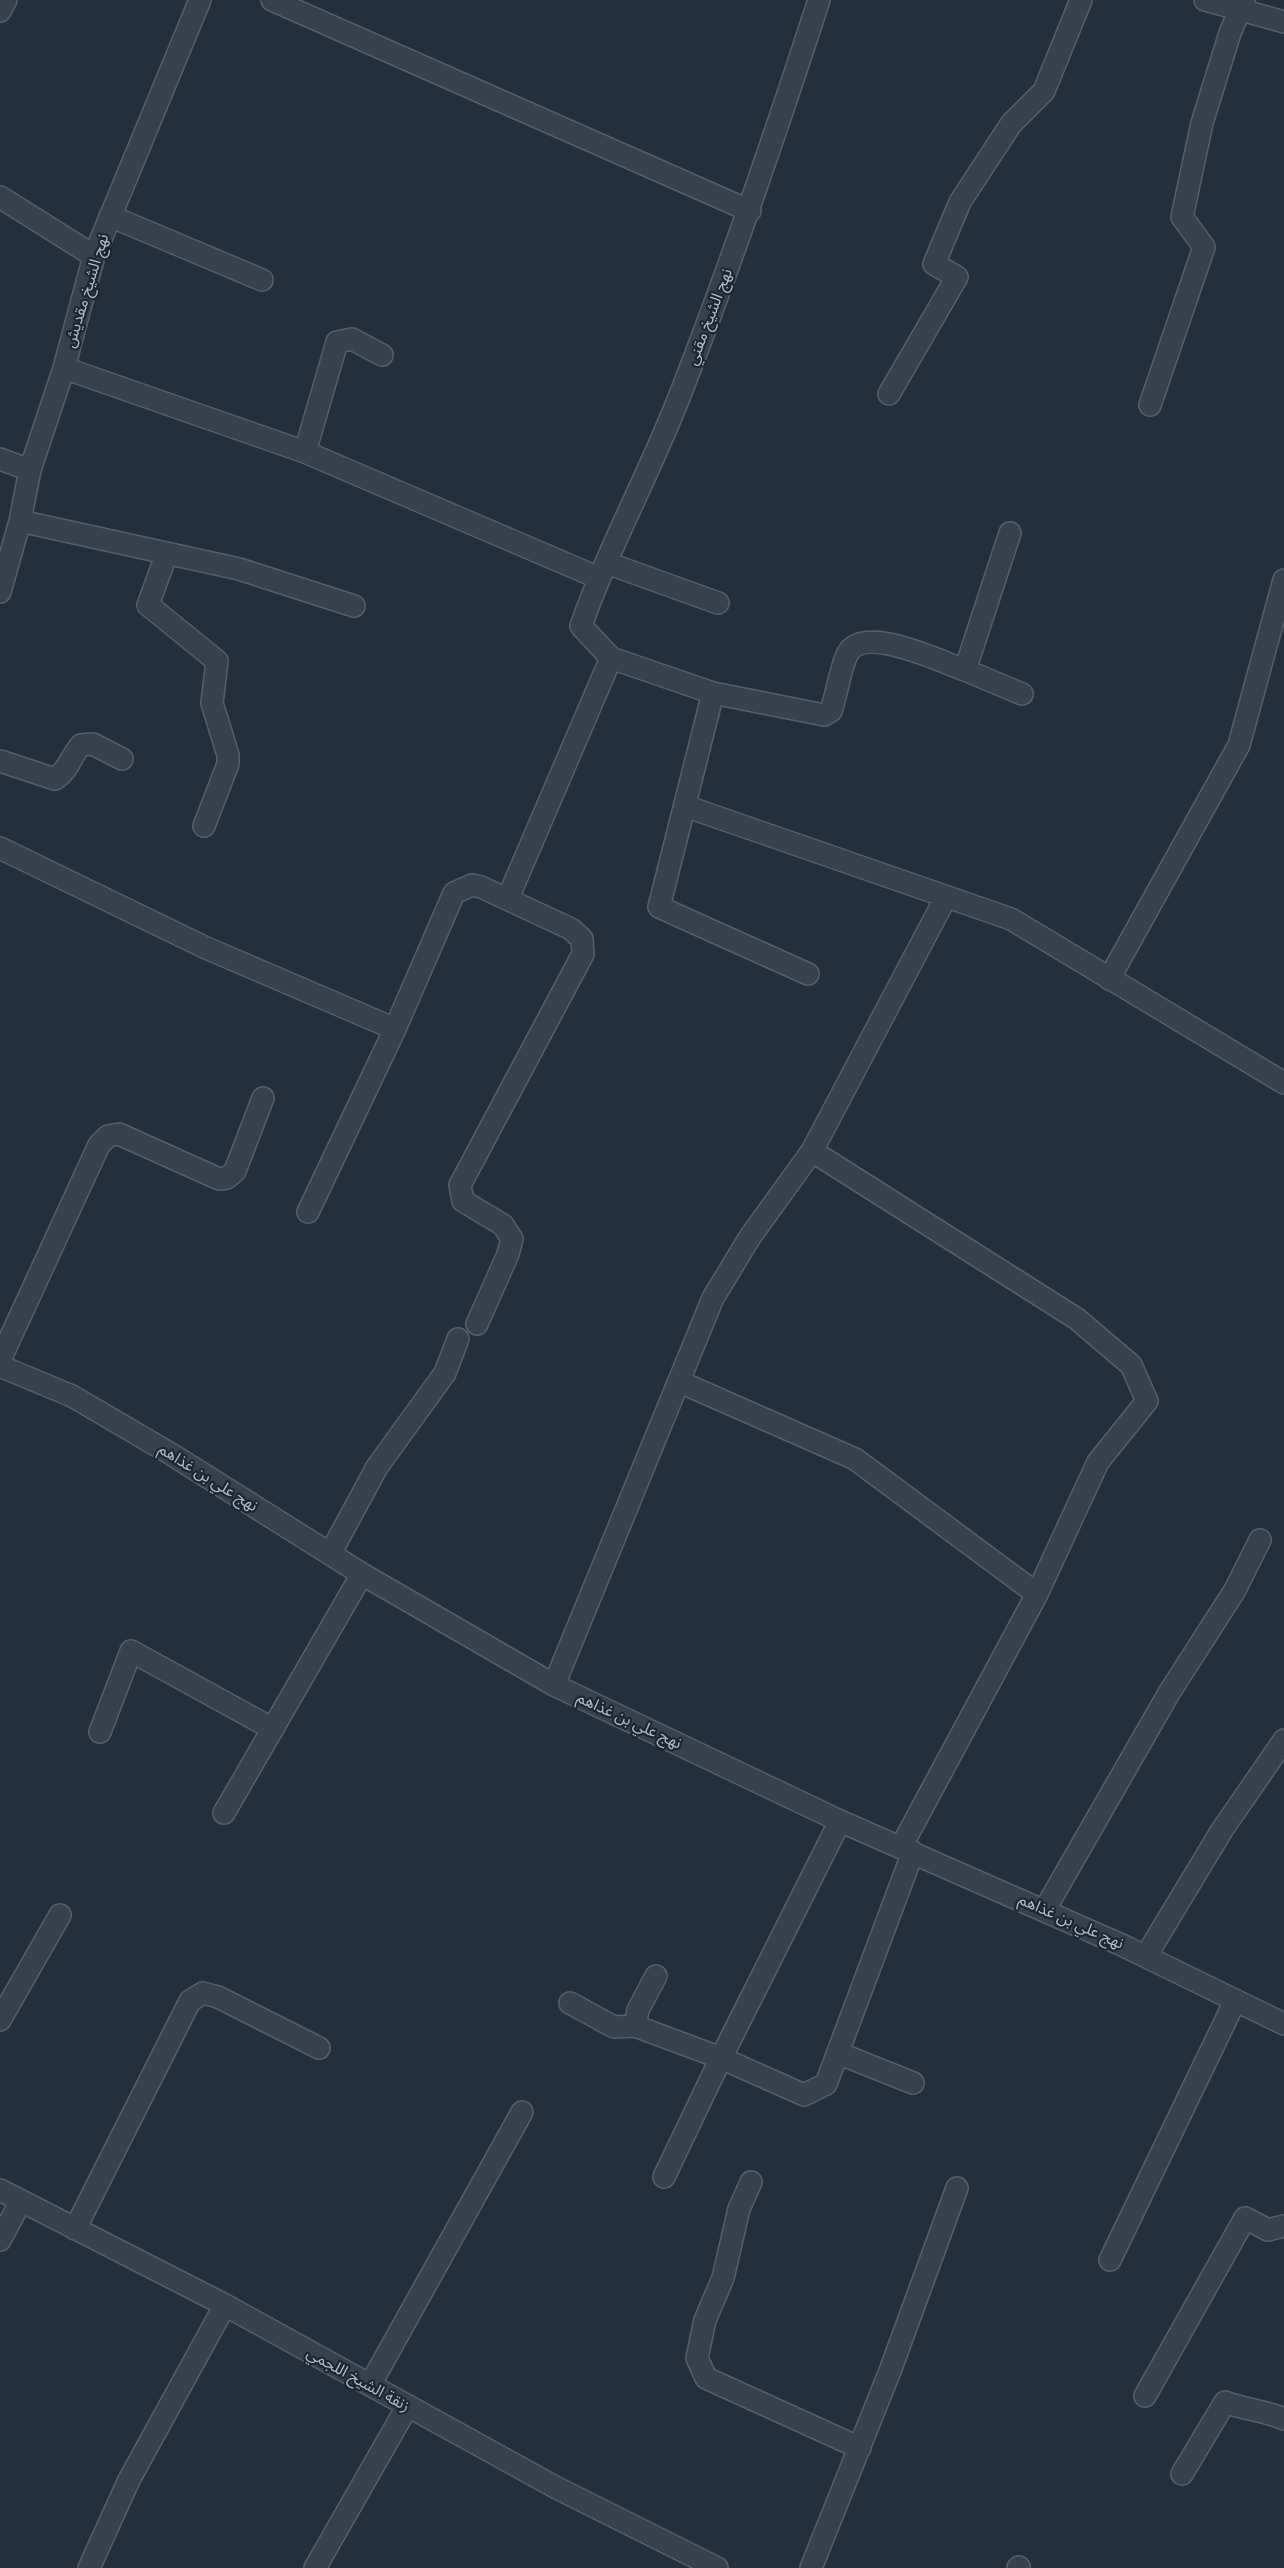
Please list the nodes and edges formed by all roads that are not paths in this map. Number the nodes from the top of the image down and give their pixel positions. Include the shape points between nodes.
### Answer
1 (6, 0) edge
2 (200, 0) edge
3 (272, 0) edge
4 (819, 0) edge
5 (1081, 0) edge
6 (1205, 0) edge
7 (1242, 5) edge
8 (308, 7) edge
9 (0, 11) edge
10 (1284, 22) edge
11 (0, 197) edge
12 (750, 211) junction
13 (110, 216) junction
14 (94, 256) junction
15 (262, 280) dead end
16 (382, 355) dead end
17 (64, 368) junction
18 (889, 394) dead end
19 (1150, 405) dead end
20 (305, 452) junction
21 (0, 459) edge
22 (30, 470) junction
23 (20, 521) junction
24 (1010, 533) dead end
25 (167, 553) junction
26 (603, 571) junction
27 (1284, 580) edge
28 (0, 592) edge
29 (718, 603) dead end
30 (354, 606) dead end
31 (611, 658) junction
32 (965, 670) junction
33 (713, 693) junction
34 (1022, 694) dead end
35 (122, 759) dead end
36 (0, 761) edge
37 (685, 806) junction
38 (204, 826) dead end
39 (0, 848) edge
40 (946, 897) junction
41 (508, 898) junction
42 (808, 974) dead end
43 (1109, 979) junction
44 (395, 1029) junction
45 (1284, 1083) edge
46 (263, 1098) dead end
47 (812, 1151) junction
48 (308, 1212) dead end
49 (477, 1324) dead end
50 (458, 1339) dead end
51 (0, 1360) edge
52 (0, 1366) edge
53 (680, 1383) junction
54 (1260, 1540) dead end
55 (330, 1554) junction
56 (362, 1574) junction
57 (1037, 1594) junction
58 (554, 1685) junction
59 (273, 1729) junction
60 (99, 1732) dead end
61 (1284, 1740) edge
62 (224, 1813) dead end
63 (840, 1821) junction
64 (907, 1850) junction
65 (1044, 1911) junction
66 (60, 1915) dead end
67 (1146, 1956) junction
68 (656, 1976) dead end
69 (1235, 2001) junction
70 (570, 2003) dead end
71 (0, 2020) edge
72 (1284, 2024) edge
73 (635, 2026) junction
74 (319, 2048) dead end
75 (838, 2053) junction
76 (721, 2058) junction
77 (913, 2083) dead end
78 (522, 2112) dead end
79 (664, 2177) dead end
80 (751, 2182) dead end
81 (957, 2188) dead end
82 (0, 2190) edge
83 (21, 2201) junction
84 (1284, 2226) edge
85 (75, 2229) junction
86 (0, 2240) edge
87 (1110, 2260) dead end
88 (225, 2306) junction
89 (369, 2385) junction
90 (1145, 2396) dead end
91 (407, 2407) junction
92 (1284, 2419) edge
93 (860, 2448) junction
94 (1182, 2474) dead end
95 (89, 2568) edge
96 (315, 2568) edge
97 (717, 2568) edge
98 (812, 2568) edge

1 - 9 street
2 - 13 street, نهج الشيخ مقديش
3 - 8 street
4 - 12 street, نهج الشيخ مقني
5 - 18 street via 1044,91 1011,124 960,202 934,264 957,277
6 - 7 street
7 - 10 street
7 - 19 street via 1202,123 1182,217 1204,248
8 - 12 street
11 - 14 street
12 - 26 street, نهج الشيخ مقني via 677,402
13 - 14 street, نهج الشيخ مقديش
13 - 15 street
14 - 17 street, نهج الشيخ مقديش
16 - 20 street via 352,339 337,342
17 - 20 street
17 - 22 street, نهج الشيخ مقديش
20 - 26 street
21 - 22 street
22 - 23 street, نهج الشيخ مقديش
23 - 25 street
23 - 28 street, نهج الشيخ مقديش
24 - 32 street
25 - 30 street via 239,569
25 - 38 street via 148,605 217,661 211,695 228,764
26 - 29 street
26 - 31 street, نهج الشيخ مقني via 581,626
27 - 43 street via 1239,745
31 - 33 street
31 - 41 street
32 - 33 street via 885,642 862,642 848,653 831,711 824,715
32 - 34 street
33 - 37 street
35 - 36 street via 93,744 81,745 73,753 66,772 55,778
37 - 40 street
37 - 42 street via 659,907
39 - 44 street via 204,947
40 - 43 street via 1011,919
40 - 47 street
41 - 44 street via 472,885 454,892
41 - 49 street via 571,929 582,939 583,954 460,1185 463,1201 503,1225 512,1239
43 - 45 street
44 - 48 street
46 - 51 street via 235,1171 227,1178 219,1179 119,1134 108,1136 99,1145
47 - 53 street via 750,1237 713,1298
47 - 57 street via 1077,1319 1131,1365 1147,1401 1098,1462
50 - 55 street via 445,1373 377,1467
52 - 55 street, نهج علي بن غذاهم via 72,1396
53 - 57 street via 855,1460
53 - 58 street
54 - 65 street via 1235,1590 1169,1693
55 - 56 street, نهج علي بن غذاهم
56 - 58 street, نهج علي بن غذاهم
56 - 59 street
57 - 64 street
58 - 63 street, نهج علي بن غذاهم
59 - 60 street via 131,1651
59 - 62 street
61 - 67 street via 1222,1830
63 - 64 street, نهج علي بن غذاهم
63 - 76 street
64 - 65 street, نهج علي بن غذاهم
64 - 75 street
65 - 67 street, نهج علي بن غذاهم
66 - 71 street
67 - 69 street, نهج علي بن غذاهم
68 - 73 street via 638,2010
69 - 72 street, نهج علي بن غذاهم
69 - 87 street
70 - 73 street via 614,2027
73 - 76 street
74 - 85 street via 218,1997 203,1993 190,2001
75 - 76 street via 826,2084 804,2095
75 - 77 street
76 - 79 street
78 - 89 street
80 - 93 street via 739,2209 723,2278 705,2320 697,2358 706,2378
81 - 93 street
82 - 83 street, زنقة الشيخ اللجمي
83 - 85 street, زنقة الشيخ اللجمي
83 - 86 street
84 - 90 street via 1268,2230 1245,2218
85 - 88 street, زنقة الشيخ اللجمي
88 - 89 street, زنقة الشيخ اللجمي
88 - 95 street via 129,2480
89 - 91 street, زنقة الشيخ اللجمي
91 - 96 street
91 - 97 street, زنقة الشيخ اللجمي
92 - 94 street via 1266,2410 1243,2409 1225,2402
93 - 98 street

